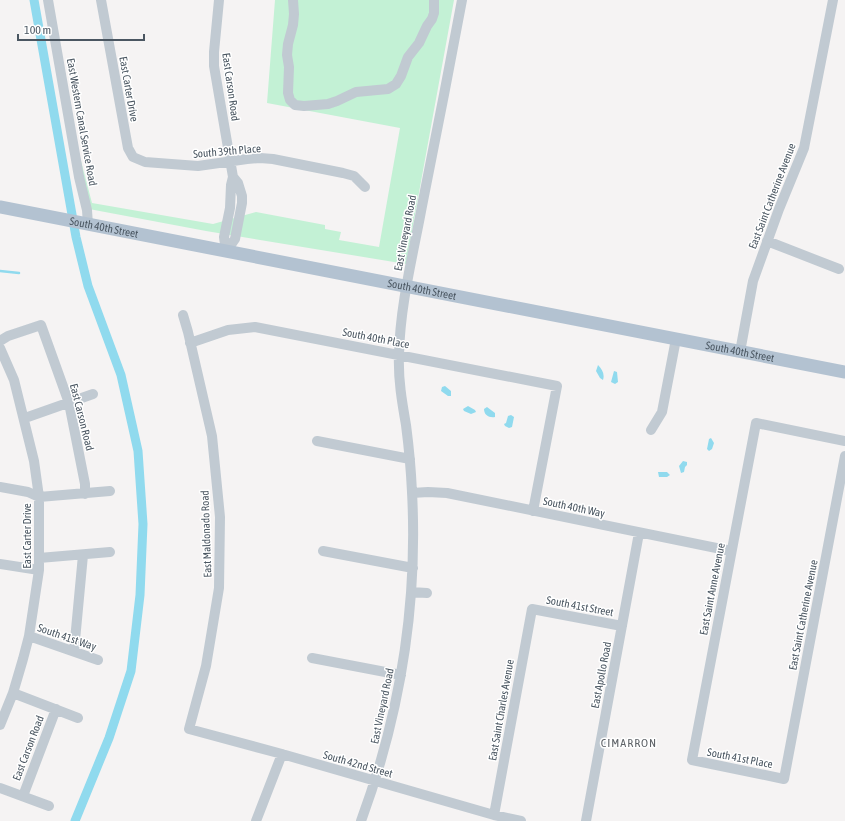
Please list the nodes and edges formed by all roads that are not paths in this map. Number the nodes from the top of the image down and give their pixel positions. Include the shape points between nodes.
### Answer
1 (48, 0) edge
2 (101, 0) edge
3 (219, 0) edge
4 (293, 0) edge
5 (434, 0) edge
6 (462, 0) edge
7 (833, 0) edge
8 (133, 157) joint
9 (231, 162) junction
10 (365, 187) dead end
11 (0, 207) edge
12 (88, 225) junction
13 (767, 241) junction
14 (226, 252) junction
15 (839, 269) dead end
16 (407, 287) junction
17 (183, 315) dead end
18 (676, 339) junction
19 (0, 341) edge
20 (190, 343) junction
21 (0, 348) edge
22 (740, 352) junction
23 (398, 355) junction
24 (845, 372) edge
25 (93, 394) dead end
26 (69, 402) junction
27 (24, 418) junction
28 (651, 430) dead end
29 (317, 441) dead end
30 (845, 441) edge
31 (845, 456) edge
32 (410, 459) junction
33 (0, 487) edge
34 (110, 492) dead end
35 (412, 493) junction
36 (85, 494) junction
37 (39, 497) junction
38 (533, 511) junction
39 (639, 534) junction
40 (323, 551) dead end
41 (731, 551) junction
42 (110, 552) dead end
43 (83, 555) junction
44 (39, 558) junction
45 (0, 564) edge
46 (413, 568) junction
47 (40, 570) junction
48 (412, 592) junction
49 (427, 593) dead end
50 (532, 608) joint
51 (622, 626) junction
52 (29, 636) junction
53 (74, 651) junction
54 (312, 658) dead end
55 (98, 660) dead end
56 (401, 675) junction
57 (7, 698) edge
58 (56, 709) junction
59 (78, 718) dead end
60 (0, 725) edge
61 (189, 729) joint
62 (282, 754) junction
63 (692, 760) joint
64 (784, 779) joint
65 (375, 781) junction
66 (0, 788) edge
67 (22, 796) junction
68 (49, 806) dead end
69 (494, 815) junction
70 (256, 821) edge
71 (361, 821) edge
72 (521, 821) edge
73 (586, 821) edge

1 - 12 street, East Western Canal Service Road
2 - 8 street, East Carter Drive via 128,148
3 - 9 street, East Carson Road via 214,66
4 - 5 street via 293,24 288,44 288,93 295,105 317,106 332,103 356,92 388,89 396,84 408,57 420,43 432,19
6 - 16 street, East Vineyard Road
7 - 13 street, East Saint Catherine Avenue via 804,148
8 - 9 street, South 39th Place via 145,162 188,166
9 - 10 street, South 39th Place via 247,159 273,160 343,172 354,176
9 - 14 street, East Carson Road via 233,178 242,196 235,208 235,239
11 - 12 main road, South 40th Street
12 - 14 main road, South 40th Street
13 - 15 street
13 - 22 street, East Saint Catherine Avenue via 753,282
14 - 16 main road, South 40th Street
16 - 18 main road, South 40th Street
16 - 23 street, East Vineyard Road
17 - 20 street, East Maldonado Road
18 - 22 main road, South 40th Street
18 - 28 street via 662,412
19 - 26 street, East Carson Road via 41,325
20 - 23 street, South 40th Place via 228,330 255,327
20 - 61 street, East Maldonado Road via 212,436 220,517 219,588 206,666
21 - 27 street, East Carter Drive via 14,380
22 - 24 main road, South 40th Street
23 - 32 street, East Vineyard Road
23 - 38 street, South 40th Place via 557,386
25 - 26 street
26 - 27 street
26 - 36 street, East Carson Road
27 - 37 street, East Carter Drive
29 - 32 street
30 - 41 street, East Saint Anne Avenue via 756,423
31 - 64 street, East Saint Catherine Avenue
32 - 35 street, East Vineyard Road
33 - 37 street via 28,492
34 - 36 street
35 - 38 street, South 40th Way via 447,493
35 - 46 street, East Vineyard Road
36 - 37 street
37 - 44 street, East Carter Drive
38 - 39 street, South 40th Way
39 - 41 street, South 40th Way
39 - 51 street, East Apollo Road
40 - 46 street
41 - 63 street, East Saint Anne Avenue
42 - 43 street
43 - 44 street
43 - 53 street
44 - 47 street, East Carter Drive
45 - 47 street
46 - 48 street, East Vineyard Road
47 - 52 street, East Carter Drive
48 - 49 street
48 - 56 street, East Vineyard Road
50 - 51 street, South 41st Street
50 - 69 street, East Saint Charles Avenue
51 - 73 street, East Apollo Road
52 - 53 street, South 41st Way
52 - 57 street, East Carter Drive via 23,659
53 - 55 street, South 41st Way
54 - 56 street
56 - 65 street, East Vineyard Road via 391,725
57 - 58 street
57 - 60 street, East Carter Drive
58 - 59 street
58 - 67 street, East Carson Road
61 - 62 street, South 42nd Street
62 - 65 street, South 42nd Street
62 - 70 street
63 - 64 street, South 41st Place
65 - 69 street, South 42nd Street
65 - 71 street, East Vineyard Road
66 - 67 street
67 - 68 street
69 - 72 street, South 42nd Street

